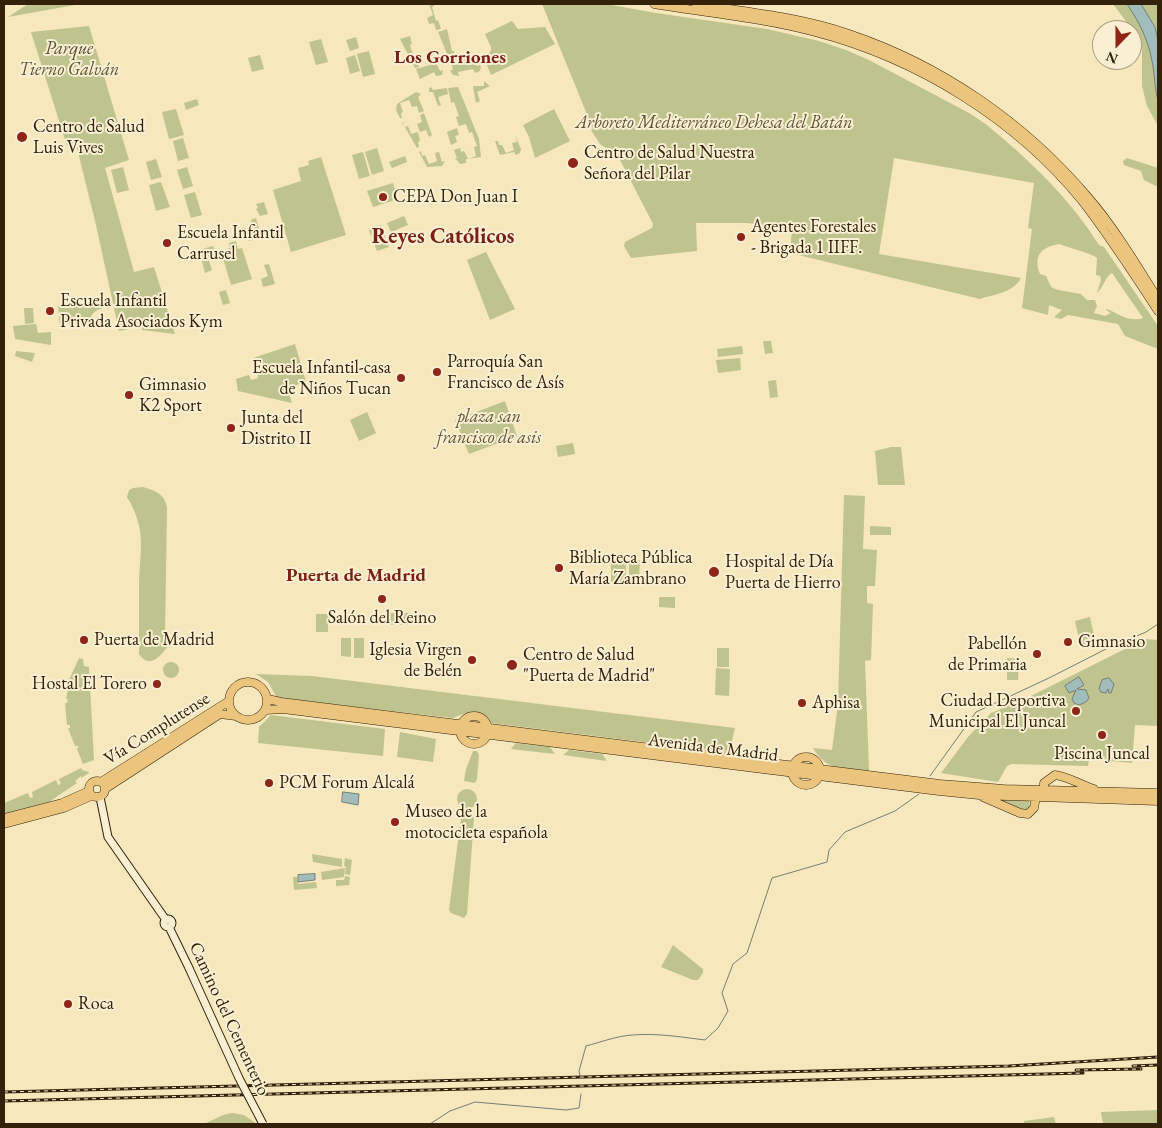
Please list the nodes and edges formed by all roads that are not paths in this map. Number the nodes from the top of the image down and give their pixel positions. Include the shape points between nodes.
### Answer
1 (654, 4) edge
2 (696, 4) edge
3 (1158, 299) edge
4 (1158, 312) edge
5 (268, 699) junction
6 (229, 701) junction
7 (266, 710) junction
8 (236, 716) junction
9 (461, 728) junction
10 (488, 731) junction
11 (792, 770) junction
12 (819, 773) junction
13 (103, 786) junction
14 (1031, 790) junction
15 (1044, 790) junction
16 (1103, 792) junction
17 (90, 793) junction
18 (1158, 793) edge
19 (979, 795) junction
20 (100, 797) junction
21 (1036, 797) junction
22 (1049, 798) junction
23 (1158, 801) edge
24 (4, 818) edge
25 (4, 824) edge
26 (263, 1124) edge

1 - 4 main road via 815,32 876,52 936,80 976,105 1047,163 1082,201 1116,246
2 - 3 main road via 785,18 848,33 907,57 979,98 1021,129 1088,197
5 - 6 main road via 261,686 244,682 233,689
5 - 7 main road
5 - 9 main road, Avenida de Madrid
6 - 8 main road
6 - 13 main road, Vía Complutense
7 - 8 main road via 254,720
7 - 9 main road, Avenida de Madrid via 283,709
8 - 13 main road, Vía Complutense via 220,714
9 - 10 main road, Avenida de Madrid
9 - 10 main road via 469,717 475,716 486,722
10 - 11 main road, Avenida de Madrid
11 - 12 main road, Avenida de Madrid
11 - 12 main road via 796,781 805,785 814,782
12 - 14 main road, Avenida de Madrid
12 - 19 main road, Avenida de Madrid
13 - 17 main road via 93,782
13 - 20 main road via 104,794
14 - 15 main road, Avenida de Madrid
14 - 21 main road
15 - 16 main road, Avenida de Madrid
15 - 16 main road via 1044,783 1050,777 1060,775
15 - 22 main road
16 - 18 main road, Avenida de Madrid
17 - 20 main road
17 - 24 main road
17 - 25 main road via 64,808
19 - 21 main road, Avenida de Madrid
19 - 21 main road via 1028,814 1034,808
20 - 26 street, Camino del Cementerio, bridge via 108,837 167,924
21 - 22 main road, Avenida de Madrid
22 - 23 main road, Avenida de Madrid

